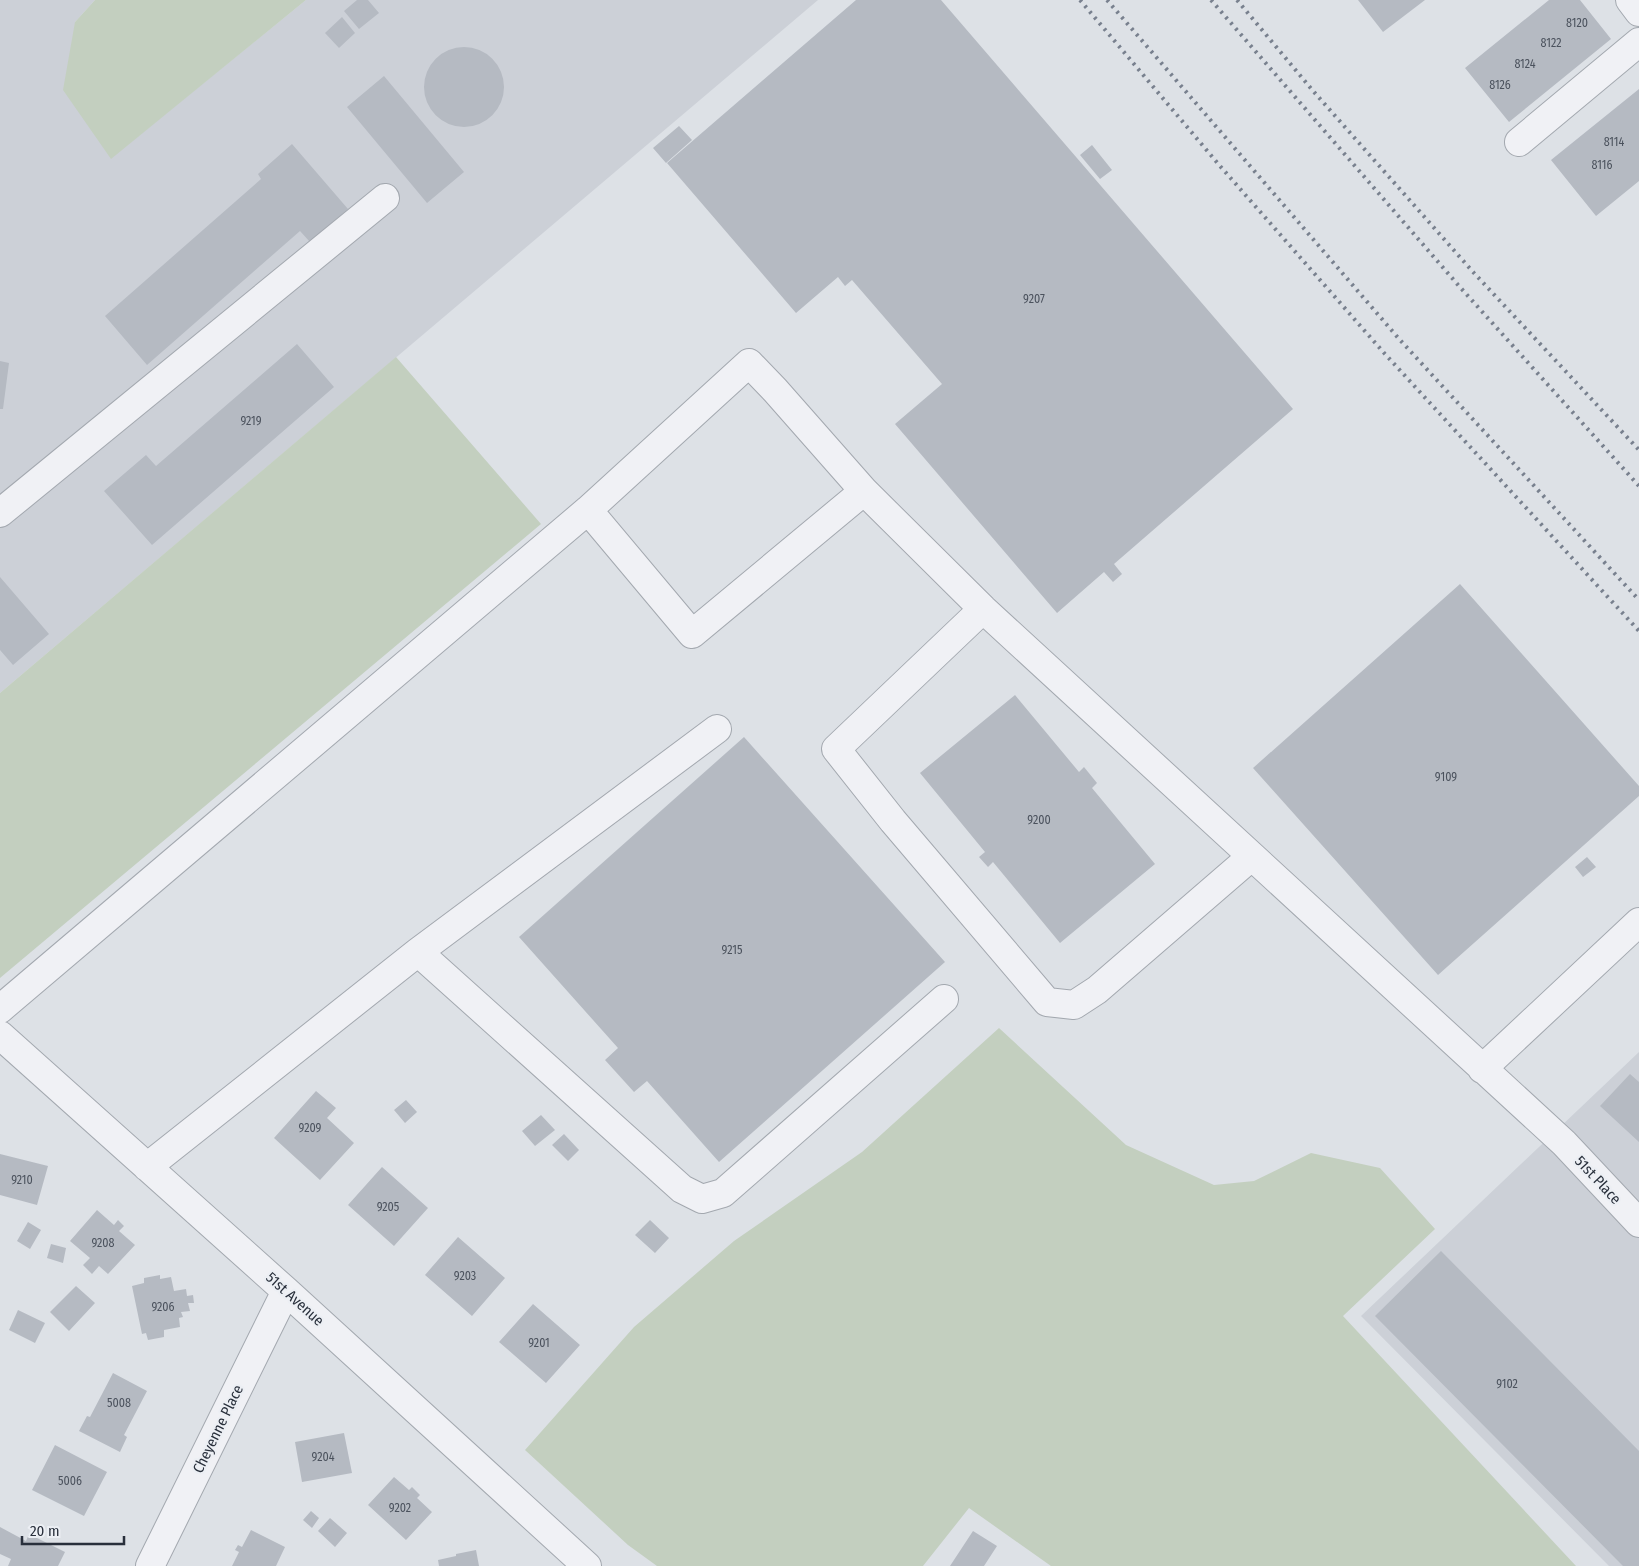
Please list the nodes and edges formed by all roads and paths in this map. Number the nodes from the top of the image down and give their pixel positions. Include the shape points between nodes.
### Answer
1 (1630, 0) edge
2 (1639, 12) edge
3 (1639, 42) edge
4 (1519, 142) dead end
5 (386, 198) dead end
6 (864, 491) junction
7 (588, 510) junction
8 (0, 513) edge
9 (983, 610) junction
10 (717, 730) dead end
11 (1251, 857) junction
12 (1639, 922) edge
13 (418, 952) junction
14 (944, 999) dead end
15 (0, 1009) edge
16 (0, 1035) edge
17 (1482, 1069) junction
18 (147, 1167) junction
19 (1639, 1223) edge
20 (286, 1291) junction
21 (150, 1566) edge
22 (587, 1566) edge

1 - 2 street
3 - 4 street
5 - 8 street
6 - 7 street via 692,634
6 - 7 street, 51st Place via 748,363
6 - 9 street, 51st Place
7 - 15 street
9 - 11 street, 51st Place
9 - 11 street via 836,749 1048,1002 1074,1005 1097,990
10 - 13 street
11 - 17 street, 51st Place
12 - 17 street
13 - 14 street via 682,1189 702,1199 723,1193
13 - 18 street
16 - 18 street, 51st Avenue
17 - 19 street, 51st Place via 1564,1143
18 - 20 street, 51st Avenue
20 - 21 street, Cheyenne Place
20 - 22 street, 51st Avenue

